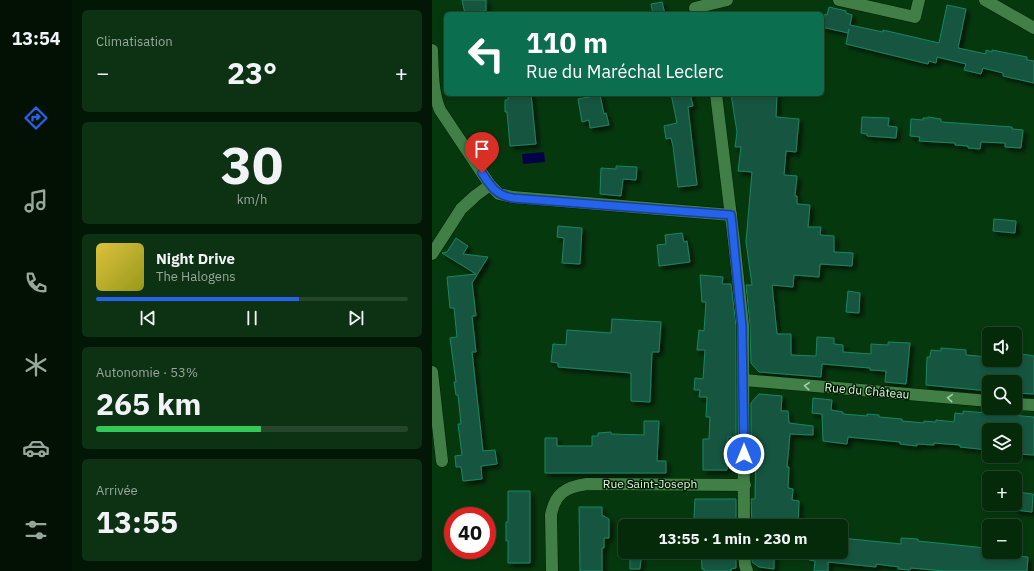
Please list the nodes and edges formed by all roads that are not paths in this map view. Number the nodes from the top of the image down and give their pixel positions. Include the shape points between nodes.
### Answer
1 (727, 0) edge
2 (839, 0) edge
3 (919, 0) edge
4 (985, 0) edge
5 (876, 4) edge
6 (695, 7) edge
7 (1034, 28) edge
8 (432, 50) edge
9 (716, 96) edge
10 (490, 185) junction
11 (731, 215) junction
12 (432, 254) edge
13 (432, 372) edge
14 (744, 380) junction
15 (982, 400) edge
16 (1022, 404) edge
17 (1034, 405) edge
18 (435, 434) edge
19 (442, 461) dead end
20 (745, 484) junction
21 (744, 519) edge
22 (745, 559) edge
23 (552, 571) edge
24 (747, 571) edge

1 - 6 street
2 - 5 street
3 - 5 street via 915,17
4 - 7 street
8 - 10 street via 434,88 440,110
9 - 11 street
10 - 11 street via 499,194 513,198
10 - 12 street via 461,209
11 - 14 street via 742,312
13 - 18 street
15 -> 14 street, Rue du Château
14 - 20 street
16 - 17 street
18 - 19 street
20 - 21 street
20 - 23 street, Rue Saint-Joseph via 587,484 571,487 559,495 551,515
22 - 24 street

